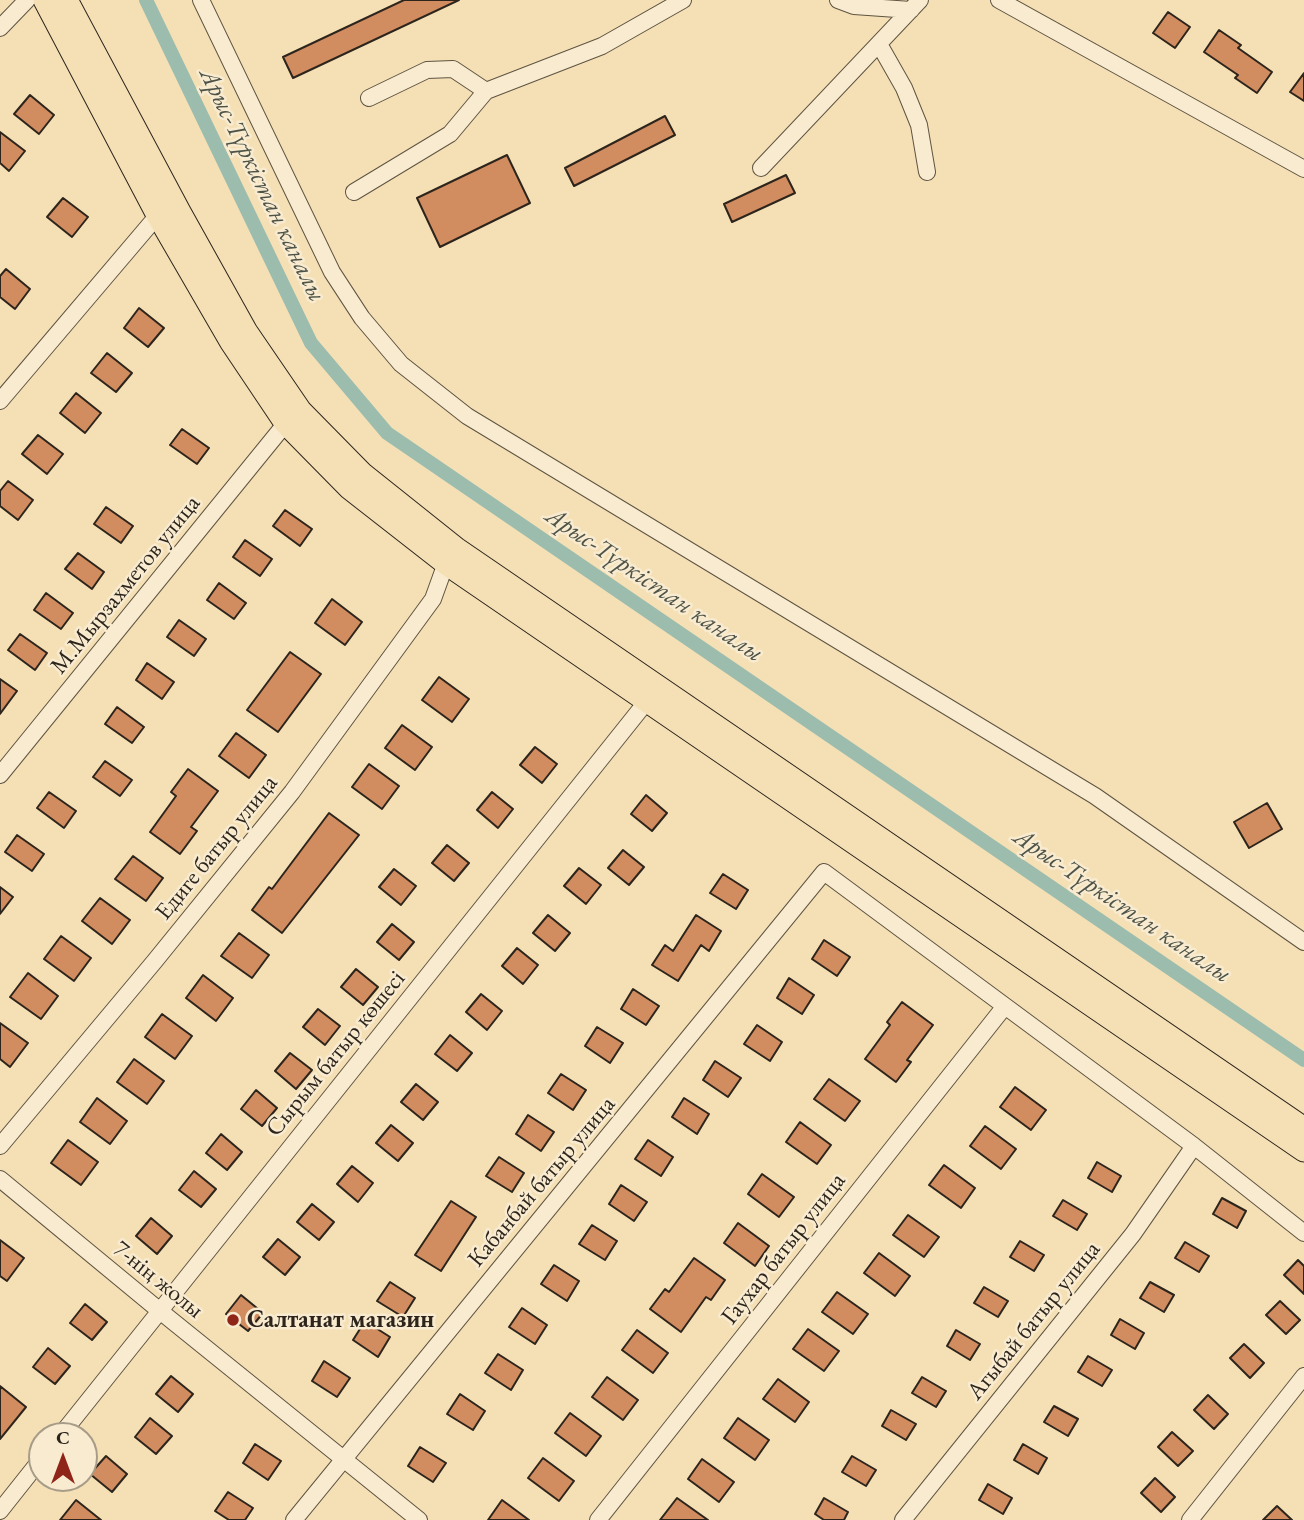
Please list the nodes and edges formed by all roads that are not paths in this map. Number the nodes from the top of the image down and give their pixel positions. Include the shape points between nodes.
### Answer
1 (27, 0) edge
2 (46, 0) edge
3 (66, 0) edge
4 (201, 0) edge
5 (683, 0) edge
6 (838, 0) edge
7 (999, 0) edge
8 (916, 5) edge
9 (0, 28) edge
10 (879, 44) junction
11 (486, 91) junction
12 (369, 98) dead end
13 (761, 168) dead end
14 (1304, 169) edge
15 (927, 172) dead end
16 (355, 192) dead end
17 (158, 215) junction
18 (0, 401) edge
19 (286, 423) junction
20 (446, 563) junction
21 (648, 701) junction
22 (0, 775) edge
23 (1304, 942) edge
24 (1005, 1006) junction
25 (1304, 1129) edge
26 (0, 1146) edge
27 (1194, 1146) junction
28 (1304, 1150) edge
29 (0, 1179) edge
30 (1304, 1233) edge
31 (160, 1311) junction
32 (1304, 1376) edge
33 (71, 1422) edge
34 (343, 1459) junction
35 (28, 1476) edge
36 (0, 1511) edge
37 (294, 1520) edge
38 (419, 1520) edge
39 (598, 1520) edge
40 (902, 1520) edge
41 (1190, 1520) edge

1 - 9 street
2 - 17 highway
3 - 25 highway via 246,332 300,411 362,474 456,549
4 - 23 street via 332,272 362,318 401,364 467,416 1095,796
5 - 11 street via 602,46
6 - 8 street via 854,6
7 - 14 street
8 - 10 street
10 - 13 street
10 - 15 street via 919,125
11 - 12 street via 453,69 427,70
11 - 16 street via 450,134
17 - 18 street
17 - 19 highway via 231,341
19 - 20 highway via 350,488
19 - 22 street, М.Мырзахметов улица
20 - 21 highway
20 - 26 street, Едиге батыр улица via 433,599 292,792
21 - 28 highway
21 - 31 street, Сырым батыр көшесі
24 - 27 street
24 - 34 street, Кабанбай батыр улица via 824,872
24 - 39 street, Гаухар батыр улица
27 - 30 street
27 - 40 street, Агыбай батыр улица via 1133,1234
29 - 31 street, 7-нің жолы
31 - 33 street, Сырым батыр көшесі
31 - 34 street, 7-нің жолы
32 - 41 street
34 - 37 street, Кабанбай батыр улица
34 - 38 street, 7-нің жолы
35 - 36 street

